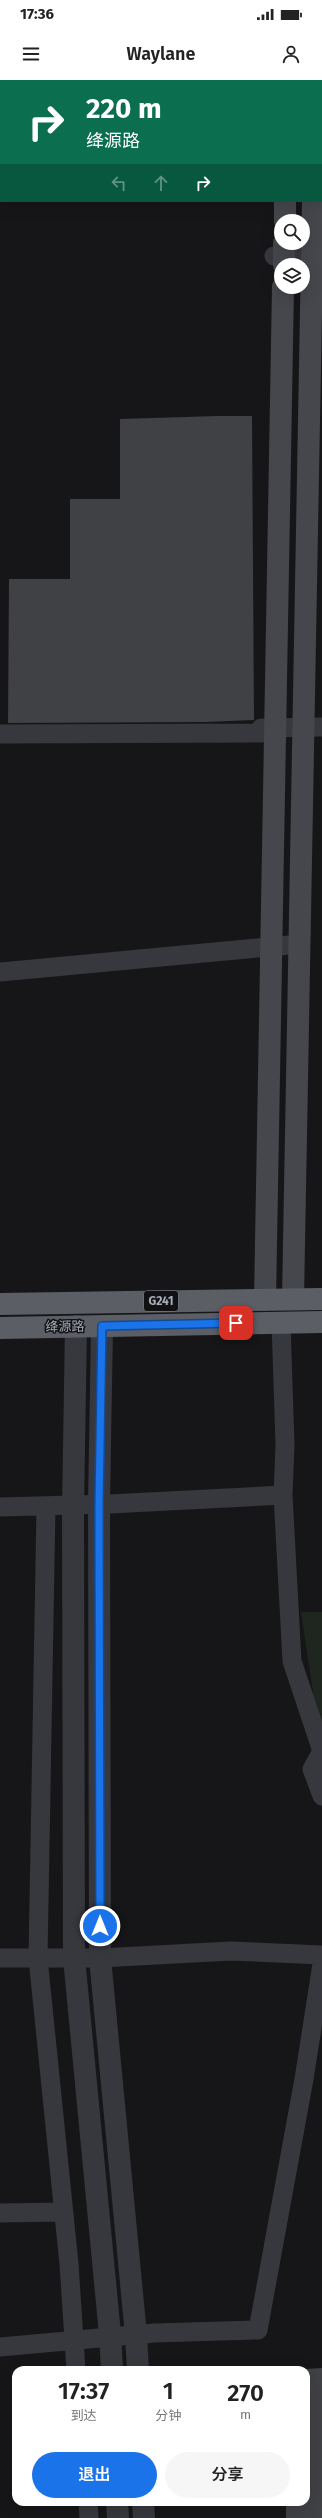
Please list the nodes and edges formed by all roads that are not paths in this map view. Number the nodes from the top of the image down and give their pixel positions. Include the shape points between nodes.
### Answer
1 (285, 202) edge
2 (313, 202) edge
3 (285, 214) edge
4 (317, 252) edge
5 (282, 255) edge
6 (284, 294) edge
7 (313, 727) edge
8 (266, 729) junction
9 (0, 734) edge
10 (300, 944) junction
11 (272, 947) junction
12 (0, 972) edge
13 (294, 1299) junction
14 (322, 1299) edge
15 (265, 1300) junction
16 (0, 1304) edge
17 (281, 1322) junction
18 (322, 1322) edge
19 (76, 1326) junction
20 (102, 1326) junction
21 (0, 1328) edge
22 (283, 1495) junction
23 (99, 1504) junction
24 (73, 1505) junction
25 (46, 1506) junction
26 (0, 1507) edge
27 (318, 1725) edge
28 (317, 1769) edge
29 (322, 1796) edge
30 (322, 1954) edge
31 (0, 1958) edge
32 (38, 1958) junction
33 (74, 1958) junction
34 (100, 1958) junction
35 (322, 1964) edge
36 (64, 2212) junction
37 (0, 2213) edge
38 (136, 2335) junction
39 (110, 2337) junction
40 (73, 2340) junction
41 (0, 2347) edge
42 (76, 2366) edge
43 (112, 2366) edge
44 (138, 2366) edge
45 (88, 2506) edge
46 (117, 2506) edge
47 (143, 2506) edge
48 (88, 2518) edge
49 (118, 2518) edge
50 (144, 2518) edge

1 - 3 main road
2 - 4 main road
4 - 5 street
4 - 7 main road
6 - 8 main road
7 - 8 street
7 - 10 main road
8 - 9 street
8 - 11 main road
10 - 11 street
10 - 13 main road
11 - 12 street
11 - 15 main road
13 - 14 highway, 绛源路 / G241
13 - 15 highway, 绛源路 / G241
15 - 16 highway, 绛源路 / G241
17 - 18 highway, 绛源路 / G241
17 - 20 highway, 绛源路 / G241
17 - 22 street via 285,1445
19 - 20 highway, 绛源路 / G241
19 - 21 highway, 绛源路 / G241
19 - 24 street
20 - 23 street
22 - 23 street
22 - 27 street via 292,1661
23 - 24 street
23 - 34 street
24 - 25 street
24 - 33 street
25 - 26 street
25 - 32 street
27 - 28 street via 322,1751
28 - 29 street
30 - 34 street via 231,1951
31 - 32 street
32 - 33 street
32 - 36 street
33 - 34 street
33 - 39 street
34 - 38 street
35 - 38 street via 304,2079 258,2330
36 - 37 street
36 - 40 street
38 - 39 street
38 - 44 street
39 - 40 street
39 - 43 street
40 - 41 street
40 - 42 street
45 - 48 street
46 - 49 street
47 - 50 street

